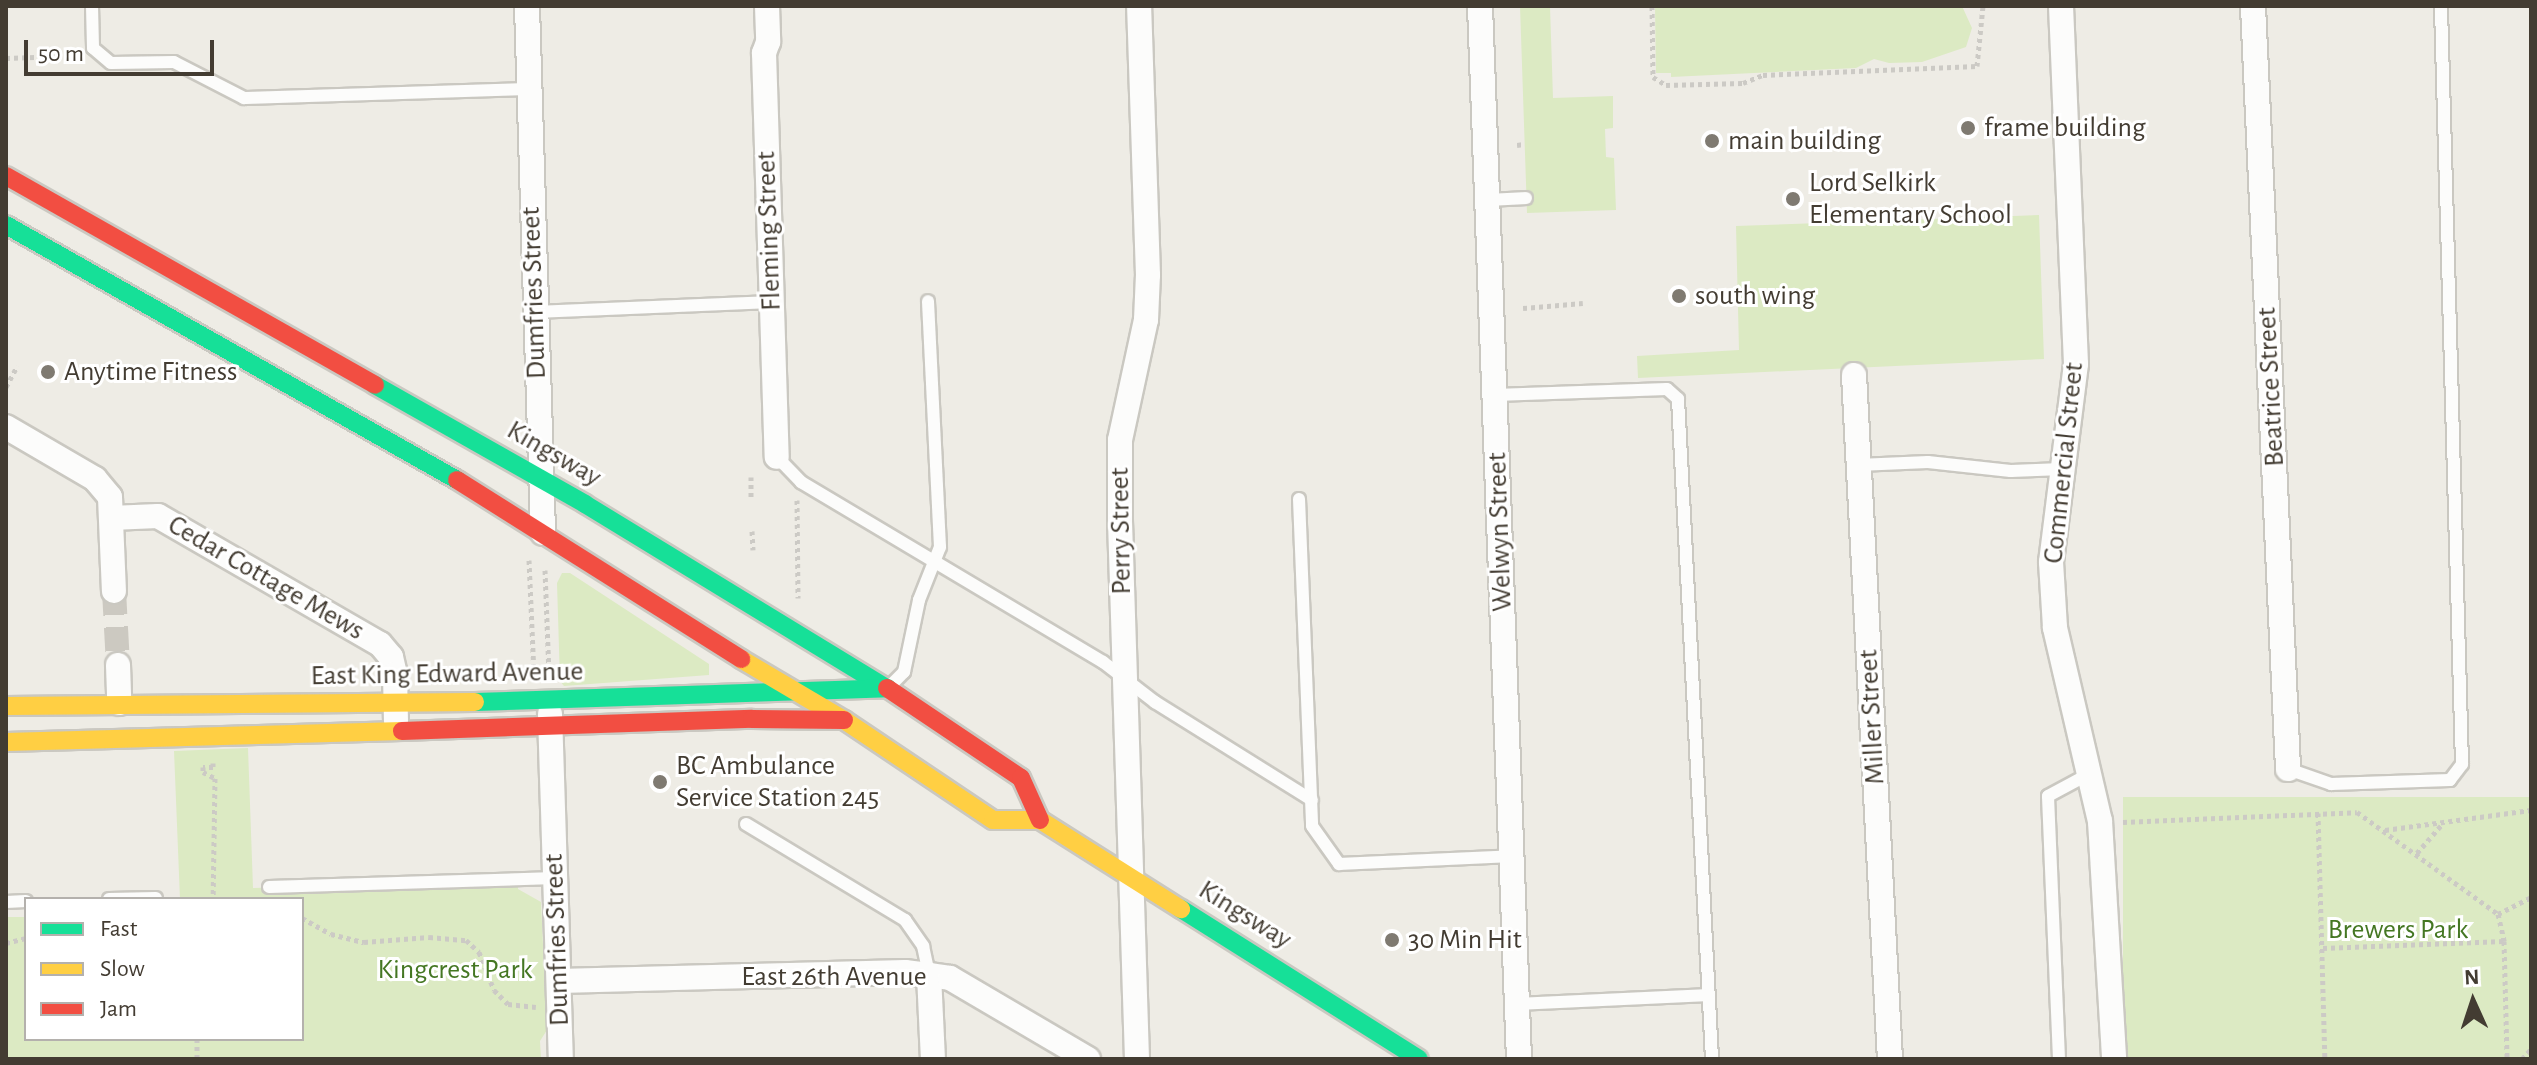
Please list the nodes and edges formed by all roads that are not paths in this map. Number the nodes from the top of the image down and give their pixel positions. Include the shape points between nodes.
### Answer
1 (92, 6) edge
2 (527, 6) edge
3 (767, 6) edge
4 (1139, 6) edge
5 (1480, 6) edge
6 (2061, 6) edge
7 (2253, 6) edge
8 (2441, 6) edge
9 (529, 89) junction
10 (6, 176) edge
11 (1526, 198) dead end
12 (1489, 200) junction
13 (6, 225) edge
14 (928, 301) dead end
15 (772, 302) junction
16 (535, 312) junction
17 (1854, 375) dead end
18 (1495, 395) junction
19 (6, 427) edge
20 (777, 457) joint
21 (1858, 465) junction
22 (2062, 469) junction
23 (541, 478) junction
24 (1299, 499) dead end
25 (111, 518) junction
26 (543, 533) junction
27 (934, 562) junction
28 (114, 591) tunnel mouth
29 (118, 665) tunnel mouth
30 (1125, 681) junction
31 (888, 688) junction
32 (790, 690) junction
33 (550, 701) junction
34 (119, 703) junction
35 (396, 705) junction
36 (6, 706) edge
37 (844, 720) junction
38 (551, 729) junction
39 (396, 731) junction
40 (6, 742) edge
41 (2288, 769) joint
42 (2089, 774) junction
43 (1312, 800) junction
44 (1040, 820) junction
45 (746, 824) dead end
46 (1512, 856) junction
47 (1131, 877) junction
48 (555, 878) junction
49 (269, 887) dead end
50 (929, 975) junction
51 (559, 981) junction
52 (1709, 995) junction
53 (1517, 1004) junction
54 (561, 1059) edge
55 (933, 1059) edge
56 (1088, 1059) edge
57 (1137, 1059) edge
58 (1419, 1059) edge
59 (1519, 1059) edge
60 (1712, 1059) edge
61 (1890, 1059) edge
62 (2059, 1059) edge
63 (2114, 1059) edge

1 - 9 lane via 93,48 111,63 174,62 244,98
2 - 9 street, Dumfries Street
3 - 15 street, Fleming Street
4 - 30 street, Perry Street via 1148,275 1146,320 1120,440
5 - 12 street, Welwyn Street
6 - 22 street, Commercial Street via 2076,364
7 - 41 street, Beatrice Street
8 - 41 lane via 2462,764 2450,780 2331,784
9 - 16 street, Dumfries Street
10 - 23 main road, Kingsway
11 - 12 lane
12 - 18 street, Welwyn Street
13 - 26 main road via 424,459
14 - 27 lane via 940,547
15 - 16 lane
15 - 20 street, Fleming Street
16 - 23 street, Dumfries Street
17 - 21 street, Miller Street
18 - 46 street, Welwyn Street
18 - 52 lane via 1667,389 1678,399
19 - 25 street via 95,479 110,497
20 - 27 lane via 801,482
21 - 22 lane via 1928,462 2011,471
21 - 61 street, Miller Street
22 - 42 street, Commercial Street via 2051,562 2055,628
23 - 26 street, Dumfries Street
23 - 31 main road, Kingsway
24 - 43 lane
25 - 28 street
25 - 35 street, Cedar Cottage Mews via 158,516 380,644 391,657
26 - 32 main road
27 - 30 lane via 1103,662
27 - 31 lane via 919,600 904,672
29 - 34 street
30 - 43 lane
30 - 47 street, Perry Street
31 - 32 main road, East King Edward Avenue
31 - 44 main road, Kingsway via 1021,778
32 - 33 main road, East King Edward Avenue
32 - 37 main road
33 - 35 main road, East King Edward Avenue
33 - 38 street, Dumfries Street
34 - 35 main road, East King Edward Avenue
34 - 36 main road, East King Edward Avenue
35 - 39 street, Cedar Cottage Mews
37 - 38 main road, East King Edward Avenue
37 - 44 main road via 993,820
38 - 39 main road, East King Edward Avenue
38 - 48 street, Dumfries Street
39 - 40 main road, East King Edward Avenue
42 - 62 lane via 2048,796
42 - 63 street, Commercial Street via 2100,821
43 - 46 lane via 1312,826 1339,864
44 - 47 main road, Kingsway
45 - 50 lane via 905,920 923,946
46 - 53 street, Welwyn Street
47 - 57 street, Perry Street
47 - 58 main road, Kingsway
48 - 49 lane
48 - 51 street, Dumfries Street
50 - 51 street, East 26th Avenue
50 - 55 street
50 - 56 street, East 26th Avenue via 950,978
51 - 54 street, Dumfries Street
52 - 53 lane
52 - 60 lane
53 - 59 street, Welwyn Street

